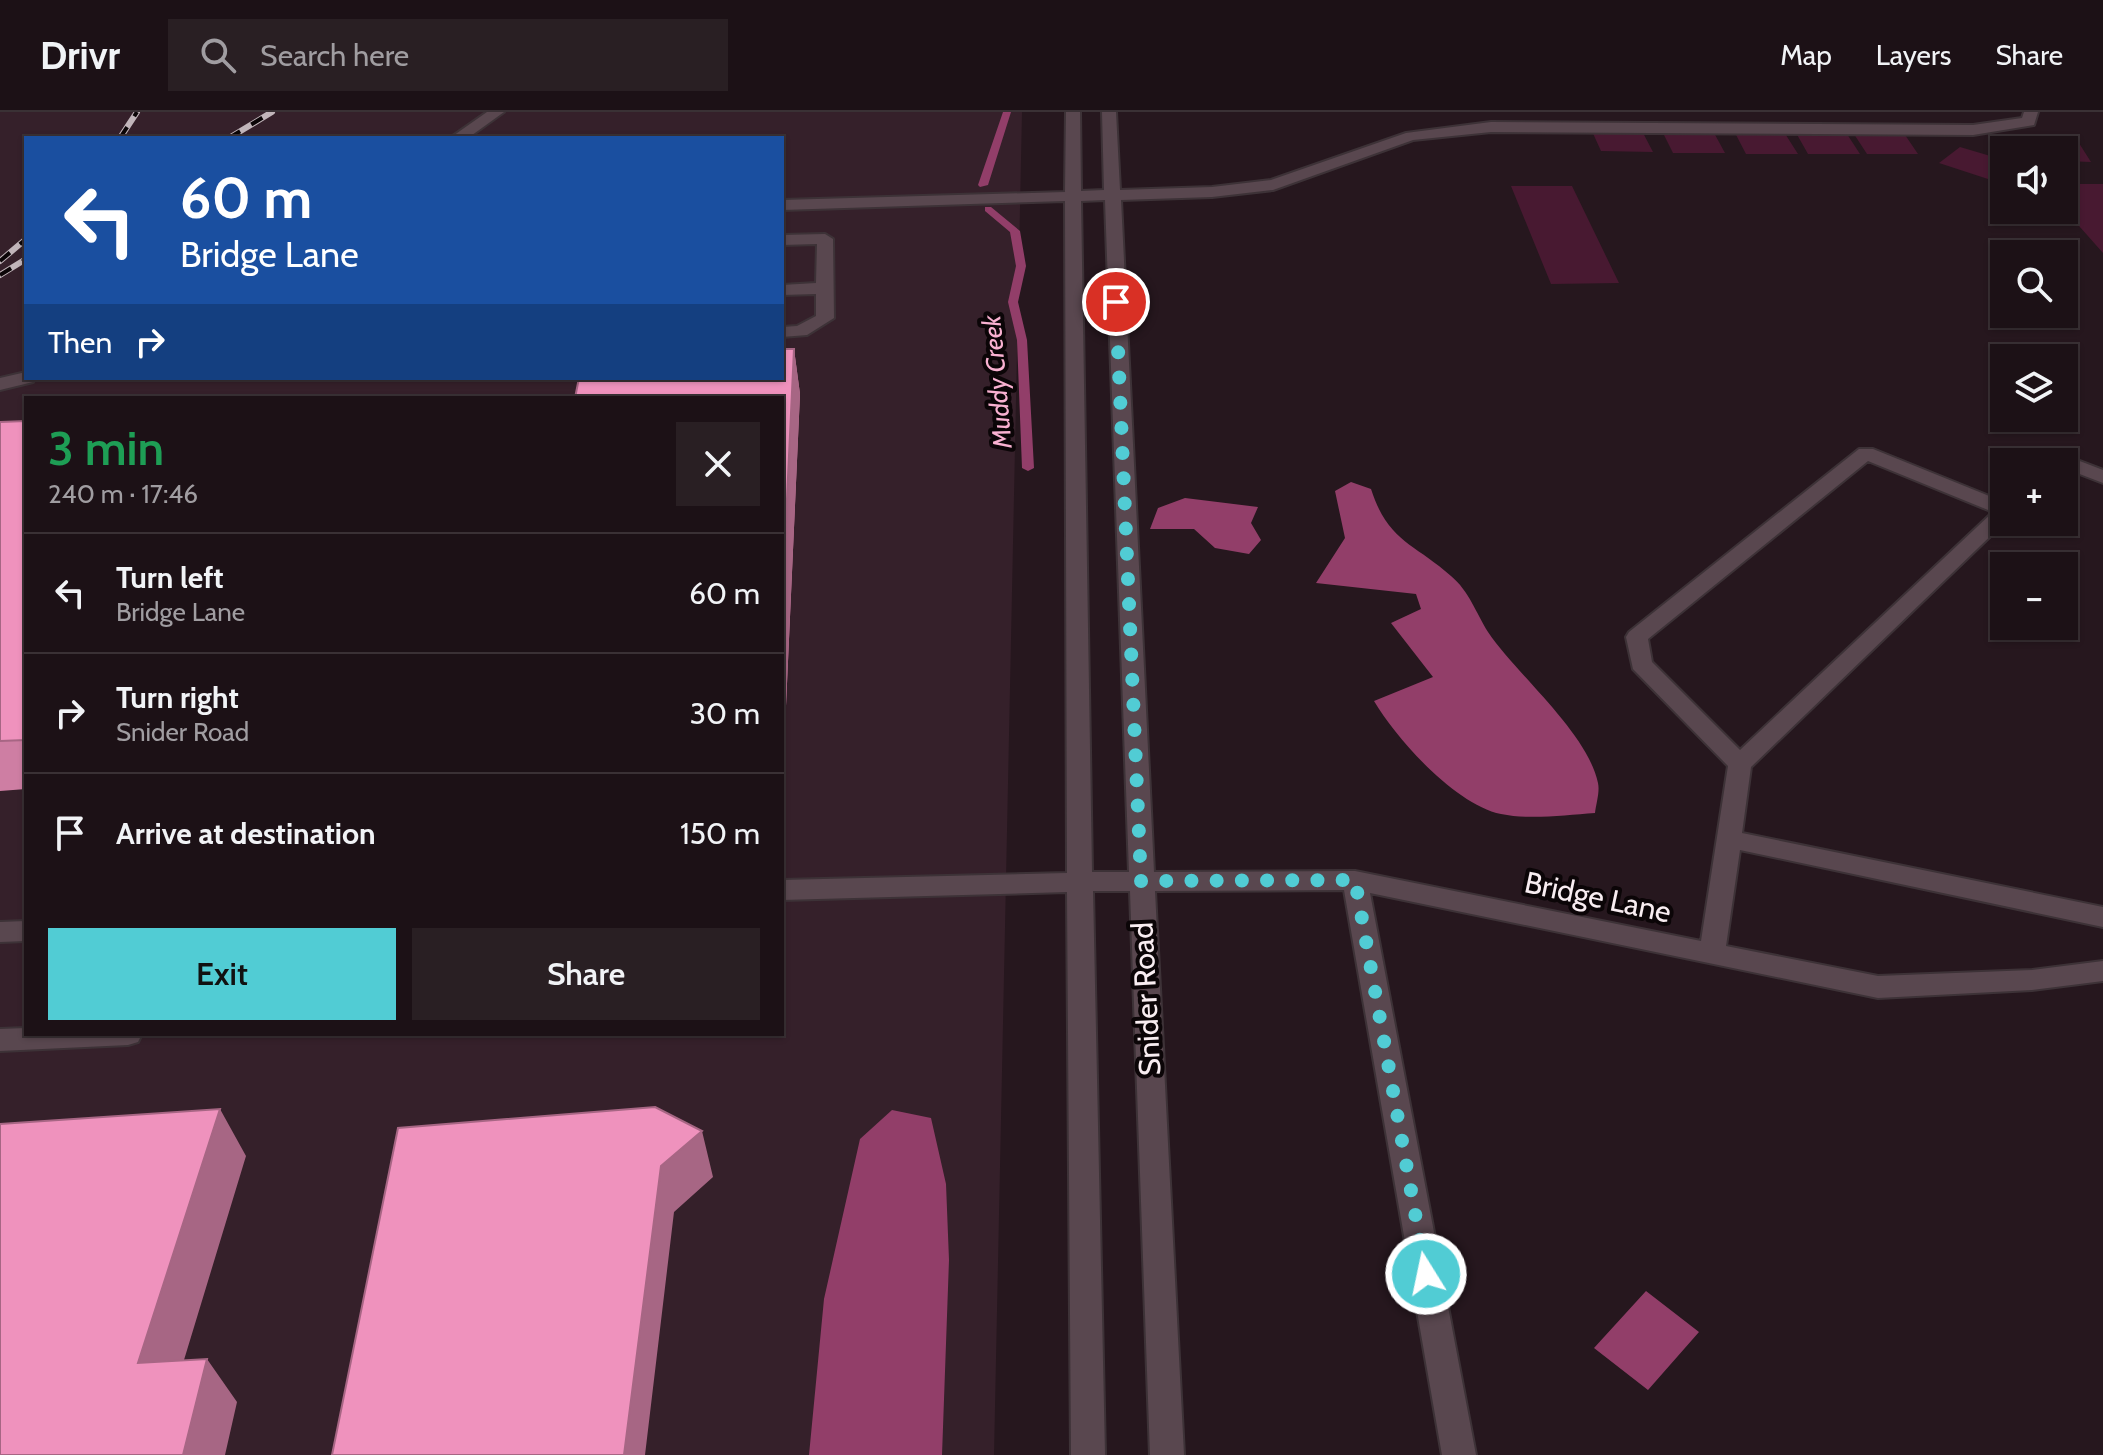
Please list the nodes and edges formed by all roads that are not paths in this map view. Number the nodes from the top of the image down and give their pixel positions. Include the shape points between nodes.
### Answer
1 (497, 112) edge
2 (1073, 112) edge
3 (1109, 112) edge
4 (2031, 112) edge
5 (461, 136) edge
6 (1112, 194) junction
7 (1073, 196) junction
8 (822, 204) junction
9 (784, 205) edge
10 (825, 239) junction
11 (784, 240) edge
12 (825, 288) junction
13 (784, 290) edge
14 (784, 332) edge
15 (24, 378) edge
16 (0, 384) edge
17 (2078, 467) edge
18 (2103, 477) edge
19 (1990, 504) edge
20 (1990, 523) edge
21 (1740, 764) junction
22 (1729, 839) junction
23 (1355, 880) junction
24 (1141, 881) junction
25 (1079, 882) junction
26 (784, 890) edge
27 (2103, 917) edge
28 (24, 931) edge
29 (0, 932) edge
30 (1712, 953) junction
31 (2103, 971) edge
32 (85, 1036) edge
33 (0, 1040) edge
34 (1088, 1455) edge
35 (1167, 1455) edge
36 (1459, 1455) edge

1 - 5 street
2 - 7 street, Snider Road
3 - 6 street, Snider Road
4 - 6 street via 2029,122 1973,130 1491,127 1411,136 1273,185
6 - 7 street
6 - 24 street, Snider Road
7 - 8 street
7 - 25 street, Snider Road
8 - 9 street
8 - 10 street
10 - 11 street
10 - 12 street
12 - 13 street
12 - 14 street via 825,318 801,331
15 - 16 street
17 - 18 street
19 - 21 street via 1866,453 1637,637 1641,664
20 - 21 street
21 - 22 street
22 - 27 street
22 - 30 street
23 - 24 street, Bridge Lane
23 - 30 street, Bridge Lane
23 - 36 street
24 - 25 street, Bridge Lane
24 - 35 street, Snider Road
25 - 26 street, Bridge Lane
25 - 34 street, Snider Road
28 - 29 street
30 - 31 street, Bridge Lane via 1878,987
32 - 33 street

